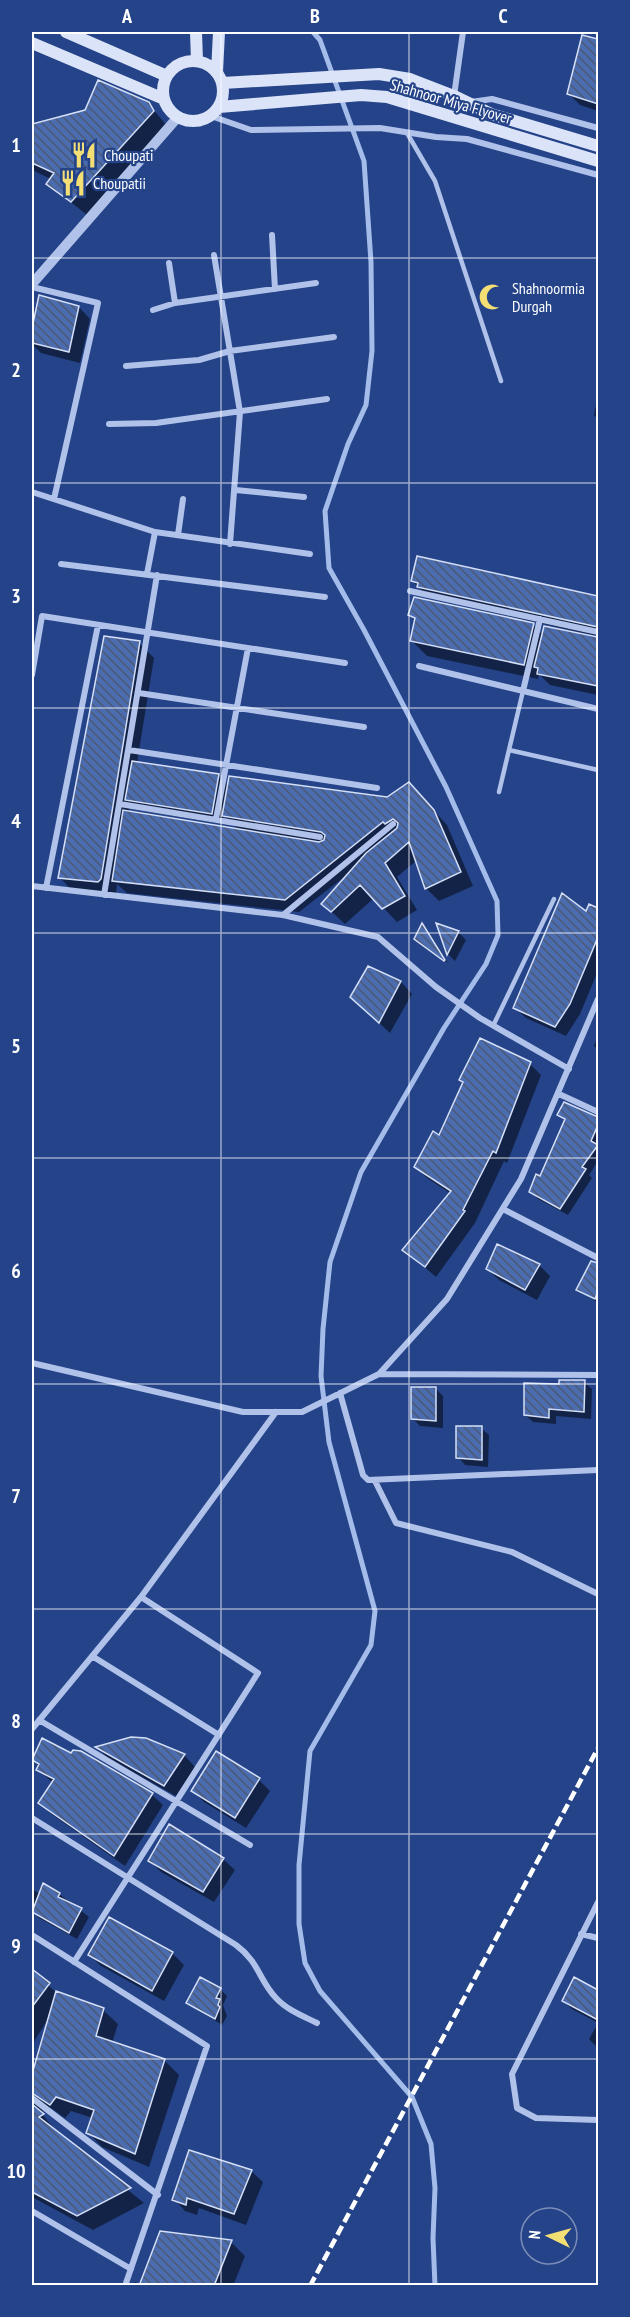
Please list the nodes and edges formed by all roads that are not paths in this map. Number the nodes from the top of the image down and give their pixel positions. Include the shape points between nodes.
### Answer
1 (66, 32) edge
2 (196, 32) edge
3 (219, 32) edge
4 (463, 32) edge
5 (32, 43) edge
6 (197, 61) junction
7 (167, 76) junction
8 (220, 78) junction
9 (454, 96) junction
10 (164, 99) junction
11 (467, 103) junction
12 (215, 111) junction
13 (177, 118) junction
14 (598, 129) edge
15 (407, 133) junction
16 (598, 146) edge
17 (598, 161) edge
18 (598, 175) edge
19 (272, 235) dead end
20 (214, 255) dead end
21 (169, 263) dead end
22 (316, 283) dead end
23 (32, 285) edge
24 (275, 288) junction
25 (222, 296) junction
26 (175, 303) junction
27 (153, 310) dead end
28 (334, 337) dead end
29 (230, 351) junction
30 (126, 366) dead end
31 (501, 381) dead end
32 (327, 399) dead end
33 (240, 412) junction
34 (109, 424) dead end
35 (236, 490) junction
36 (32, 492) edge
37 (304, 497) dead end
38 (183, 499) dead end
39 (54, 500) junction
40 (155, 532) junction
41 (178, 535) junction
42 (230, 544) junction
43 (310, 554) dead end
44 (62, 564) dead end
45 (147, 574) junction
46 (157, 575) junction
47 (410, 591) dead end
48 (325, 597) dead end
49 (540, 619) junction
50 (98, 626) junction
51 (149, 632) junction
52 (598, 632) edge
53 (248, 648) junction
54 (345, 663) dead end
55 (419, 666) dead end
56 (32, 675) edge
57 (523, 691) junction
58 (139, 693) junction
59 (237, 708) junction
60 (598, 709) edge
61 (364, 727) dead end
62 (129, 750) junction
63 (509, 750) junction
64 (226, 767) junction
65 (598, 770) edge
66 (377, 788) dead end
67 (499, 792) dead end
68 (120, 804) junction
69 (216, 819) junction
70 (393, 824) dead end
71 (320, 837) dead end
72 (32, 886) edge
73 (46, 888) junction
74 (104, 895) junction
75 (554, 898) dead end
76 (283, 915) junction
77 (598, 999) edge
78 (493, 1026) junction
79 (569, 1069) junction
80 (558, 1094) junction
81 (598, 1112) edge
82 (503, 1209) junction
83 (598, 1258) edge
84 (32, 1363) edge
85 (379, 1374) junction
86 (598, 1375) edge
87 (337, 1394) junction
88 (276, 1412) junction
89 (598, 1470) edge
90 (375, 1481) junction
91 (598, 1594) edge
92 (141, 1597) junction
93 (93, 1656) junction
94 (39, 1720) junction
95 (32, 1729) edge
96 (219, 1735) junction
97 (177, 1801) junction
98 (32, 1818) edge
99 (250, 1845) dead end
100 (128, 1877) junction
101 (598, 1902) edge
102 (581, 1934) junction
103 (32, 1935) edge
104 (598, 1938) edge
105 (74, 1962) junction
106 (317, 2023) dead end
107 (32, 2098) edge
108 (598, 2120) edge
109 (158, 2195) junction
110 (32, 2211) edge
111 (131, 2269) junction
112 (125, 2286) edge

1 - 7 main road
2 - 6 main road
3 - 8 main road
4 - 9 street
5 - 10 main road
6 - 7 main road via 180,64
6 - 8 main road via 208,64
7 - 10 main road
8 - 9 main road, Shahnoor Miya Flyover via 379,74 410,79
8 - 12 main road via 223,95
9 - 11 main road, Shahnoor Miya Flyover
10 - 13 main road
11 - 14 street via 492,99
11 - 16 main road, Shahnoor Miya Flyover
12 - 13 main road via 195,121
12 - 15 street via 251,130 380,128
12 - 17 main road, Shahnoor Miya Flyover via 361,95 387,97
13 - 23 street
15 - 18 street via 467,139
15 - 31 lane via 435,182
19 - 24 street
20 - 25 street
21 - 26 street
22 - 24 street
23 - 39 street via 98,303
24 - 25 street
25 - 26 street
25 - 29 street
26 - 27 street
28 - 29 street
29 - 30 street via 198,360
29 - 33 street
32 - 33 street
33 - 34 street via 156,423
33 - 35 street
35 - 37 street
35 - 42 street
36 - 39 street
38 - 41 street
39 - 40 street
40 - 41 street
40 - 45 street
41 - 42 street
42 - 43 street
44 - 45 street
45 - 46 street
46 - 48 street
46 - 51 street
47 - 49 street
49 - 52 street
49 - 57 street
50 - 51 street
50 - 56 street via 42,616
50 - 73 street
51 - 53 street
51 - 58 street
53 - 54 street
53 - 59 street
55 - 57 street
57 - 60 street
57 - 63 lane
58 - 59 street
58 - 62 street
59 - 61 street
59 - 64 street
62 - 64 street
62 - 68 street
63 - 65 lane
63 - 67 lane
64 - 66 street
64 - 69 street
68 - 69 street
68 - 74 street
69 - 71 street
70 - 76 street
72 - 73 street
73 - 74 street
74 - 76 street
75 - 78 lane
76 - 78 street via 378,937 436,987
77 - 79 street
78 - 79 street
79 - 80 street
80 - 81 street
80 - 82 street via 521,1179
82 - 83 street
82 - 85 street via 447,1299
84 - 88 street via 243,1412
85 - 86 street
85 - 87 street
87 - 88 street via 302,1412
87 - 90 street via 363,1475
88 - 92 street
89 - 90 street
90 - 91 street via 396,1523 512,1552
92 - 93 street
92 - 96 street via 258,1673
93 - 94 street
93 - 96 street
94 - 95 street
94 - 97 street
96 - 97 street
97 - 99 street
97 - 100 street
98 - 100 street
100 - 105 street
100 - 106 street via 244,1952 283,2005
101 - 102 street
102 - 104 street
102 - 108 street via 512,2074 518,2108 536,2118
103 - 105 street
105 - 109 street via 207,2046
107 - 109 street
109 - 111 street
110 - 111 street
111 - 112 street

